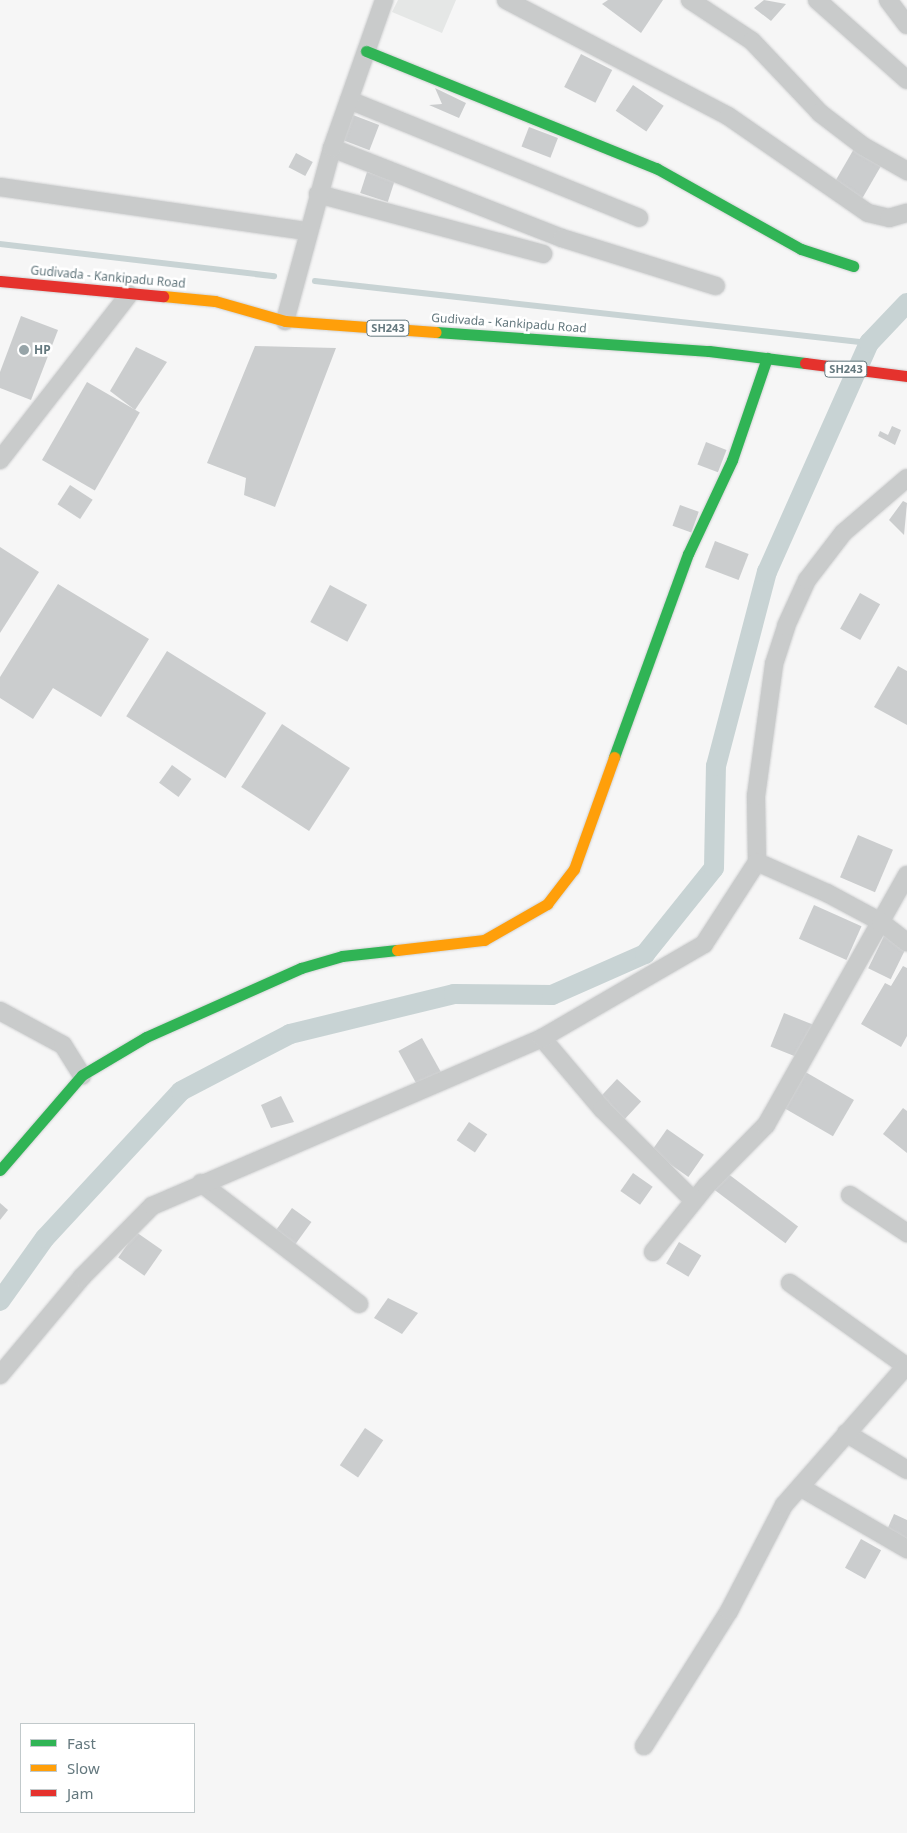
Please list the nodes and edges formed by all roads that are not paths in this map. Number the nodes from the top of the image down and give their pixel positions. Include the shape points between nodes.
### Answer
1 (384, 0) edge
2 (506, 0) edge
3 (690, 0) edge
4 (817, 0) edge
5 (888, 0) edge
6 (907, 25) edge
7 (366, 51) junction
8 (907, 80) edge
9 (349, 100) junction
10 (332, 148) junction
11 (907, 171) edge
12 (0, 188) edge
13 (318, 194) junction
14 (907, 213) edge
15 (639, 218) dead end
16 (307, 231) junction
17 (543, 254) dead end
18 (853, 266) dead end
19 (0, 281) edge
20 (716, 286) dead end
21 (128, 294) junction
22 (285, 321) junction
23 (767, 358) junction
24 (903, 376) edge
25 (0, 460) edge
26 (907, 478) edge
27 (757, 862) junction
28 (907, 875) edge
29 (881, 922) junction
30 (907, 942) edge
31 (0, 1011) edge
32 (542, 1038) junction
33 (82, 1075) junction
34 (0, 1170) edge
35 (201, 1183) junction
36 (850, 1195) dead end
37 (694, 1201) junction
38 (907, 1233) edge
39 (653, 1252) dead end
40 (790, 1283) dead end
41 (359, 1304) dead end
42 (906, 1366) edge
43 (0, 1375) edge
44 (846, 1433) junction
45 (907, 1470) edge
46 (800, 1487) junction
47 (907, 1549) edge
48 (644, 1746) dead end

1 - 7 street
2 - 14 street via 728,116 868,213 889,218
3 - 11 street via 752,41 820,113 863,146
4 - 8 street
5 - 6 street
7 - 9 street
7 - 18 street via 656,168 801,249
9 - 10 street
9 - 15 street
10 - 13 street
10 - 20 street via 562,238
12 - 16 street
13 - 16 street
13 - 17 street
16 - 22 street
19 - 21 street, Gudivada - Kankipadu Road / SH243
21 - 22 street, Gudivada - Kankipadu Road / SH243 via 215,301
21 - 25 street
22 - 23 street, Gudivada - Kankipadu Road / SH243
23 - 24 street, Gudivada - Kankipadu Road / SH243
23 - 33 street via 732,460 688,554 574,869 547,904 513,928 484,940 342,956 301,968 146,1037
26 - 27 street via 843,533 807,580 786,626 774,664 756,796
27 - 29 street
27 - 32 street via 704,944
28 - 29 street
29 - 30 street
29 - 37 street via 766,1125
31 - 33 street via 63,1045
32 - 35 street
32 - 37 street via 602,1109
33 - 34 street
35 - 41 street
35 - 43 street via 152,1206 82,1277
36 - 38 street
37 - 39 street
40 - 42 street
42 - 44 street
44 - 45 street
44 - 46 street
46 - 47 street
46 - 48 street via 784,1505 729,1611

